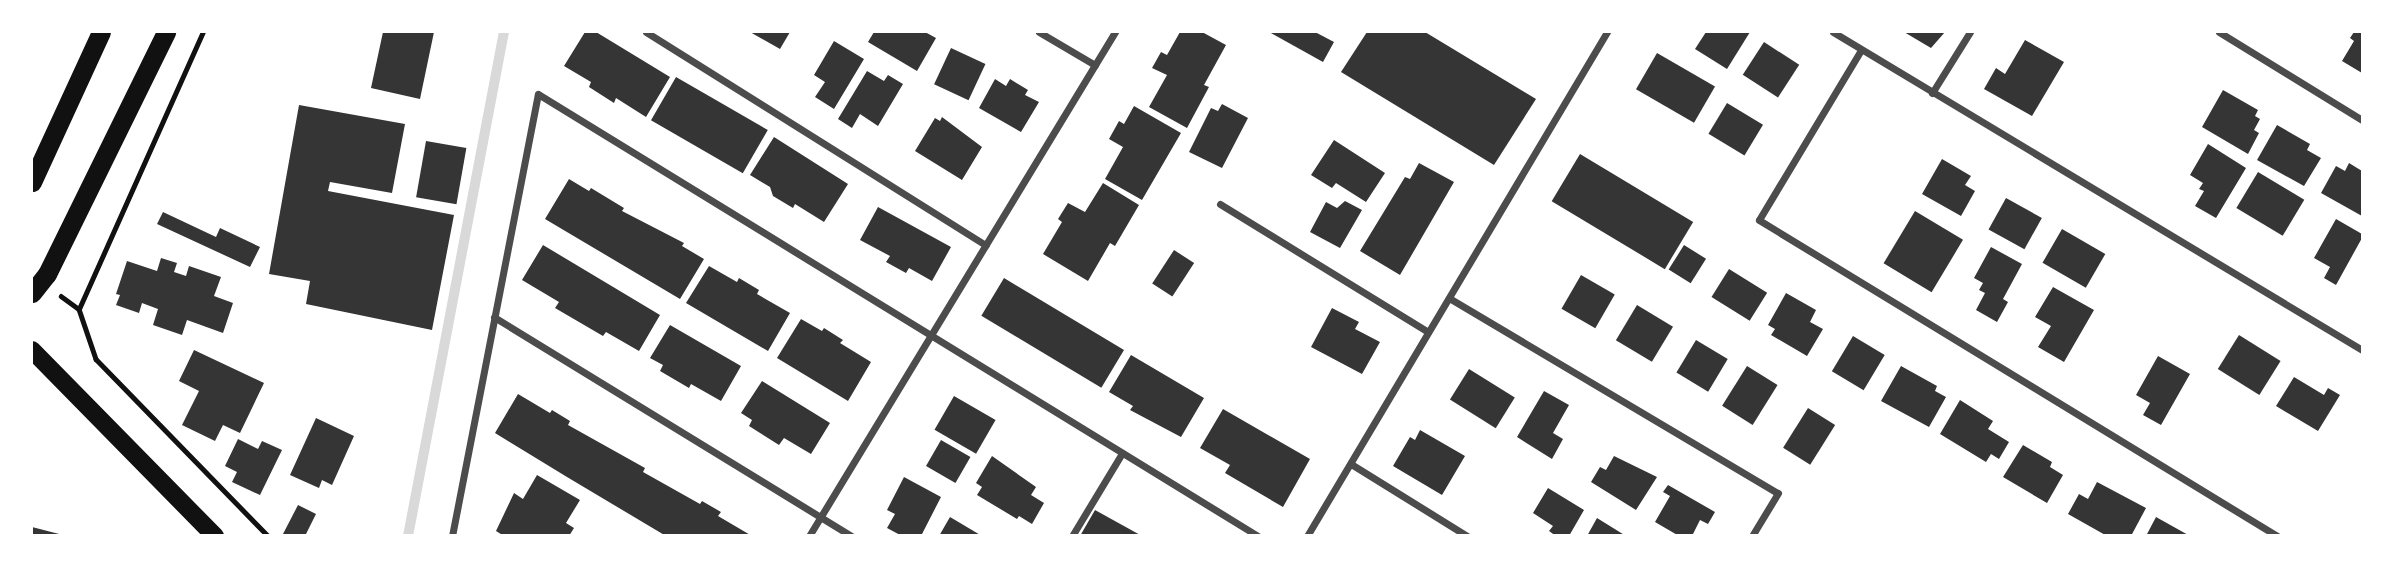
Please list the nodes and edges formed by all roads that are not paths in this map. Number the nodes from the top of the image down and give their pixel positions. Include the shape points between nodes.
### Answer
1 (101, 32) edge
2 (166, 32) edge
3 (646, 32) edge
4 (1039, 32) edge
5 (1115, 32) edge
6 (1606, 32) edge
7 (1833, 32) edge
8 (1970, 32) edge
9 (2219, 32) edge
10 (1861, 50) junction
11 (1095, 65) junction
12 (1933, 93) junction
13 (2362, 120) edge
14 (32, 182) edge
15 (1220, 204) dead end
16 (986, 245) junction
17 (32, 293) edge
18 (1449, 298) junction
19 (494, 317) junction
20 (1428, 332) junction
21 (930, 336) junction
22 (32, 350) edge
23 (2362, 350) edge
24 (1122, 453) junction
25 (1351, 464) junction
26 (820, 516) junction
27 (215, 536) edge
28 (452, 536) edge
29 (808, 536) edge
30 (852, 536) edge
31 (1072, 536) edge
32 (1258, 536) edge
33 (1307, 536) edge
34 (1467, 536) edge
35 (1752, 536) edge
36 (2277, 536) edge

1 - 14 highway
2 - 17 highway via 47,274
3 - 16 street
4 - 11 street
5 - 11 street
6 - 18 street
7 - 10 street
8 - 12 street
9 - 13 street
10 - 12 street
10 - 36 street via 1759,220
11 - 16 street
12 - 23 street
15 - 20 street
16 - 21 street
18 - 20 street
18 - 35 street via 1777,493
19 - 21 street via 538,94
19 - 26 street
19 - 28 street
20 - 25 street
21 - 24 street
21 - 26 street
22 - 27 main road
24 - 31 street
24 - 32 street
25 - 33 street
25 - 34 street
26 - 29 street
26 - 30 street

